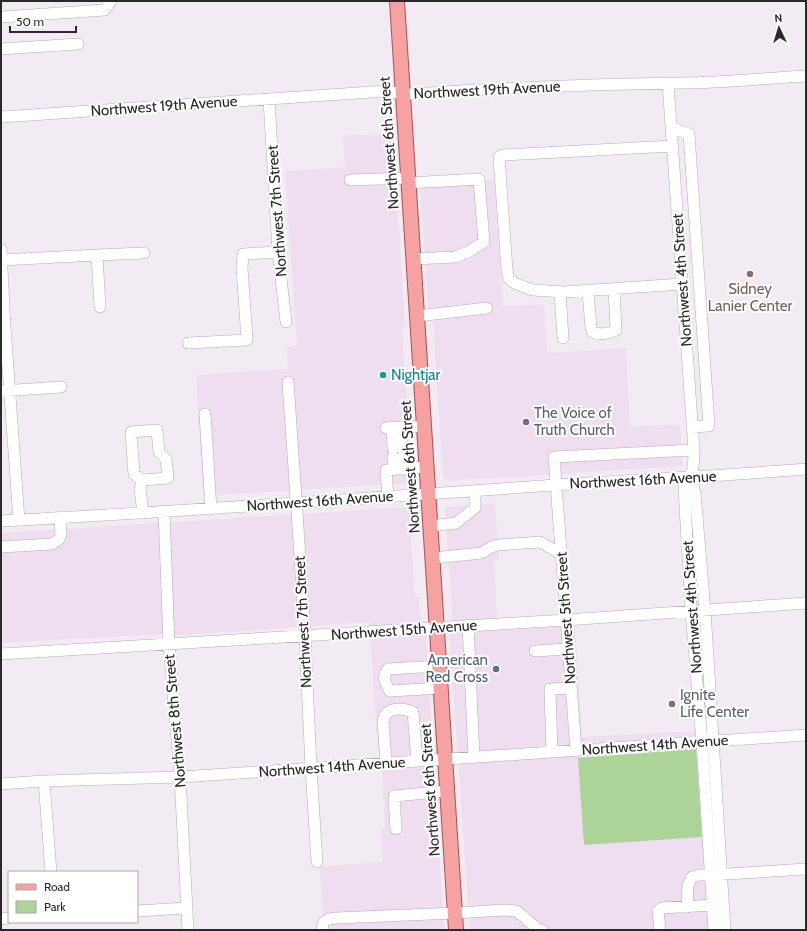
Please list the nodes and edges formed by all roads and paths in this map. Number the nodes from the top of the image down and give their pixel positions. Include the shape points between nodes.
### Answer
1 (111, 1) edge
2 (396, 1) edge
3 (1, 17) edge
4 (78, 44) dead end
5 (1, 49) edge
6 (806, 76) edge
7 (668, 83) junction
8 (402, 94) junction
9 (269, 98) junction
10 (1, 117) edge
11 (671, 127) junction
12 (672, 146) junction
13 (350, 180) dead end
14 (408, 181) junction
15 (278, 252) junction
16 (144, 253) dead end
17 (97, 255) junction
18 (1, 256) edge
19 (413, 259) junction
20 (682, 284) junction
21 (614, 289) junction
22 (588, 290) junction
23 (560, 292) junction
24 (100, 307) dead end
25 (487, 308) dead end
26 (417, 316) junction
27 (286, 322) dead end
28 (563, 338) dead end
29 (188, 343) dead end
30 (288, 382) dead end
31 (61, 387) dead end
32 (5, 390) edge
33 (204, 414) dead end
34 (424, 426) junction
35 (692, 427) junction
36 (694, 450) junction
37 (427, 467) junction
38 (399, 469) junction
39 (806, 469) edge
40 (691, 477) junction
41 (142, 480) junction
42 (556, 485) junction
43 (475, 491) junction
44 (428, 494) junction
45 (388, 497) junction
46 (297, 502) junction
47 (211, 509) junction
48 (164, 512) junction
49 (143, 513) junction
50 (60, 518) junction
51 (19, 520) junction
52 (1, 522) edge
53 (430, 526) junction
54 (1, 547) edge
55 (562, 554) junction
56 (432, 558) junction
57 (806, 603) edge
58 (705, 610) junction
59 (691, 611) junction
60 (566, 620) junction
61 (468, 625) junction
62 (437, 627) junction
63 (305, 636) junction
64 (169, 643) junction
65 (568, 649) junction
66 (535, 651) dead end
67 (1, 654) edge
68 (439, 666) junction
69 (441, 688) junction
70 (571, 688) junction
71 (806, 735) edge
72 (707, 741) junction
73 (576, 751) junction
74 (552, 752) junction
75 (474, 757) junction
76 (445, 759) junction
77 (416, 761) junction
78 (386, 763) junction
79 (311, 768) junction
80 (180, 777) junction
81 (44, 781) junction
82 (1, 784) edge
83 (447, 791) junction
84 (396, 829) dead end
85 (317, 862) dead end
86 (806, 869) edge
87 (51, 871) edge
88 (716, 875) junction
89 (713, 905) junction
90 (687, 907) junction
91 (186, 908) junction
92 (138, 911) edge
93 (455, 914) junction
94 (323, 926) edge
95 (188, 930) edge
96 (456, 930) edge
97 (542, 930) edge
98 (660, 930) edge
99 (714, 930) edge
100 (726, 930) edge

1 - 3 street via 104,10
2 - 8 main road, Northwest 6th Street
4 - 5 street
6 - 7 street, Northwest 19th Avenue
7 - 8 street, Northwest 19th Avenue via 494,88
7 - 11 street, Northwest 4th Street
8 - 9 street, Northwest 19th Avenue via 387,91
8 - 14 main road, Northwest 6th Street
9 - 10 street, Northwest 19th Avenue
9 - 15 street, Northwest 7th Street
11 - 12 street, Northwest 4th Street
11 - 35 street via 689,134 709,426
12 - 20 street, Northwest 4th Street
12 - 23 street via 499,157 509,279 533,290
13 - 14 street
14 - 19 main road, Northwest 6th Street
14 - 19 street via 479,179 484,242 455,257
15 - 27 street, Northwest 7th Street
15 - 29 street via 243,254 246,340
16 - 17 street
17 - 18 street
17 - 24 street
18 - 32 street
19 - 26 main road, Northwest 6th Street
20 - 21 street
20 - 35 street, Northwest 4th Street
21 - 22 street
21 - 22 street via 616,330 596,334 591,328
22 - 23 street
23 - 28 street
25 - 26 street
26 - 34 main road, Northwest 6th Street
30 - 46 street, Northwest 7th Street
31 - 32 street
32 - 51 street
33 - 47 street
34 - 37 main road, Northwest 6th Street
34 - 38 street via 393,427
35 - 36 street, Northwest 4th Street
36 - 40 street, Northwest 4th Street
36 - 42 street, Northwest 5th Street via 554,457
37 - 38 street
37 - 44 main road, Northwest 6th Street
38 - 45 street via 386,470
39 - 40 street, Northwest 16th Avenue
40 - 42 street, Northwest 16th Avenue
40 - 58 street, Northwest 4th Street via 695,493
40 - 59 street, Northwest 4th Street via 684,488
41 - 41 street via 168,478 166,459 159,452 157,430 131,432 134,474
41 - 49 street via 140,489
42 - 43 street, Northwest 16th Avenue
42 - 55 street, Northwest 5th Street
43 - 44 street, Northwest 16th Avenue
43 - 53 street via 475,508 456,523
44 - 45 street, Northwest 16th Avenue
44 - 53 main road, Northwest 6th Street
45 - 46 street, Northwest 16th Avenue
46 - 47 street, Northwest 16th Avenue
46 - 63 street, Northwest 7th Street
47 - 48 street, Northwest 16th Avenue
48 - 49 street, Northwest 16th Avenue
48 - 64 street, Northwest 8th Street
49 - 50 street, Northwest 16th Avenue
50 - 51 street, Northwest 16th Avenue
50 - 54 street via 61,535 52,544
51 - 52 street, Northwest 16th Avenue
53 - 56 main road, Northwest 6th Street
55 - 56 street via 540,542 498,545 482,553
55 - 60 street, Northwest 5th Street
56 - 62 main road, Northwest 6th Street
57 - 58 street, Northwest 15th Avenue
58 - 59 street, Northwest 15th Avenue
58 - 72 street, Northwest 4th Street
59 - 60 street, Northwest 15th Avenue
59 - 72 street, Northwest 4th Street
60 - 61 street, Northwest 15th Avenue
60 - 65 street, Northwest 5th Street
61 - 62 street, Northwest 15th Avenue
61 - 75 street
62 - 63 street, Northwest 15th Avenue
62 - 68 main road, Northwest 6th Street
63 - 64 street, Northwest 15th Avenue
63 - 79 street, Northwest 7th Street
64 - 67 street, Northwest 15th Avenue
64 - 80 street, Northwest 8th Street
65 - 66 street
65 - 70 street, Northwest 5th Street
68 - 69 main road, Northwest 6th Street
68 - 69 street via 388,669 384,679 390,691
69 - 76 main road, Northwest 6th Street
70 - 73 street, Northwest 5th Street
70 - 74 street via 550,689
71 - 72 street, Northwest 14th Avenue
72 - 73 street, Northwest 14th Avenue
72 - 88 street, Northwest 4th Street
73 - 74 street, Northwest 14th Avenue
74 - 75 street, Northwest 14th Avenue
75 - 76 street, Northwest 14th Avenue
76 - 77 street, Northwest 14th Avenue
76 - 83 main road, Northwest 6th Street
77 - 78 street, Northwest 14th Avenue
77 - 78 street via 413,712 405,709 392,710 384,716
78 - 79 street, Northwest 14th Avenue
79 - 80 street, Northwest 14th Avenue
79 - 85 street, Northwest 7th Street
80 - 81 street, Northwest 14th Avenue
80 - 91 street, Northwest 8th Street
81 - 82 street, Northwest 14th Avenue
81 - 87 street
83 - 84 street via 394,796
83 - 93 main road, Northwest 6th Street
86 - 88 street
88 - 89 street, Northwest 4th Street
88 - 90 street via 692,877 688,885
88 - 100 street, Northwest 4th Street
89 - 90 street
89 - 99 street, Northwest 4th Street
90 - 98 street via 662,908 658,911
91 - 92 street
91 - 95 street, Northwest 8th Street
93 - 94 street via 337,918 329,919
93 - 96 main road, Northwest 6th Street
93 - 97 street via 516,911

